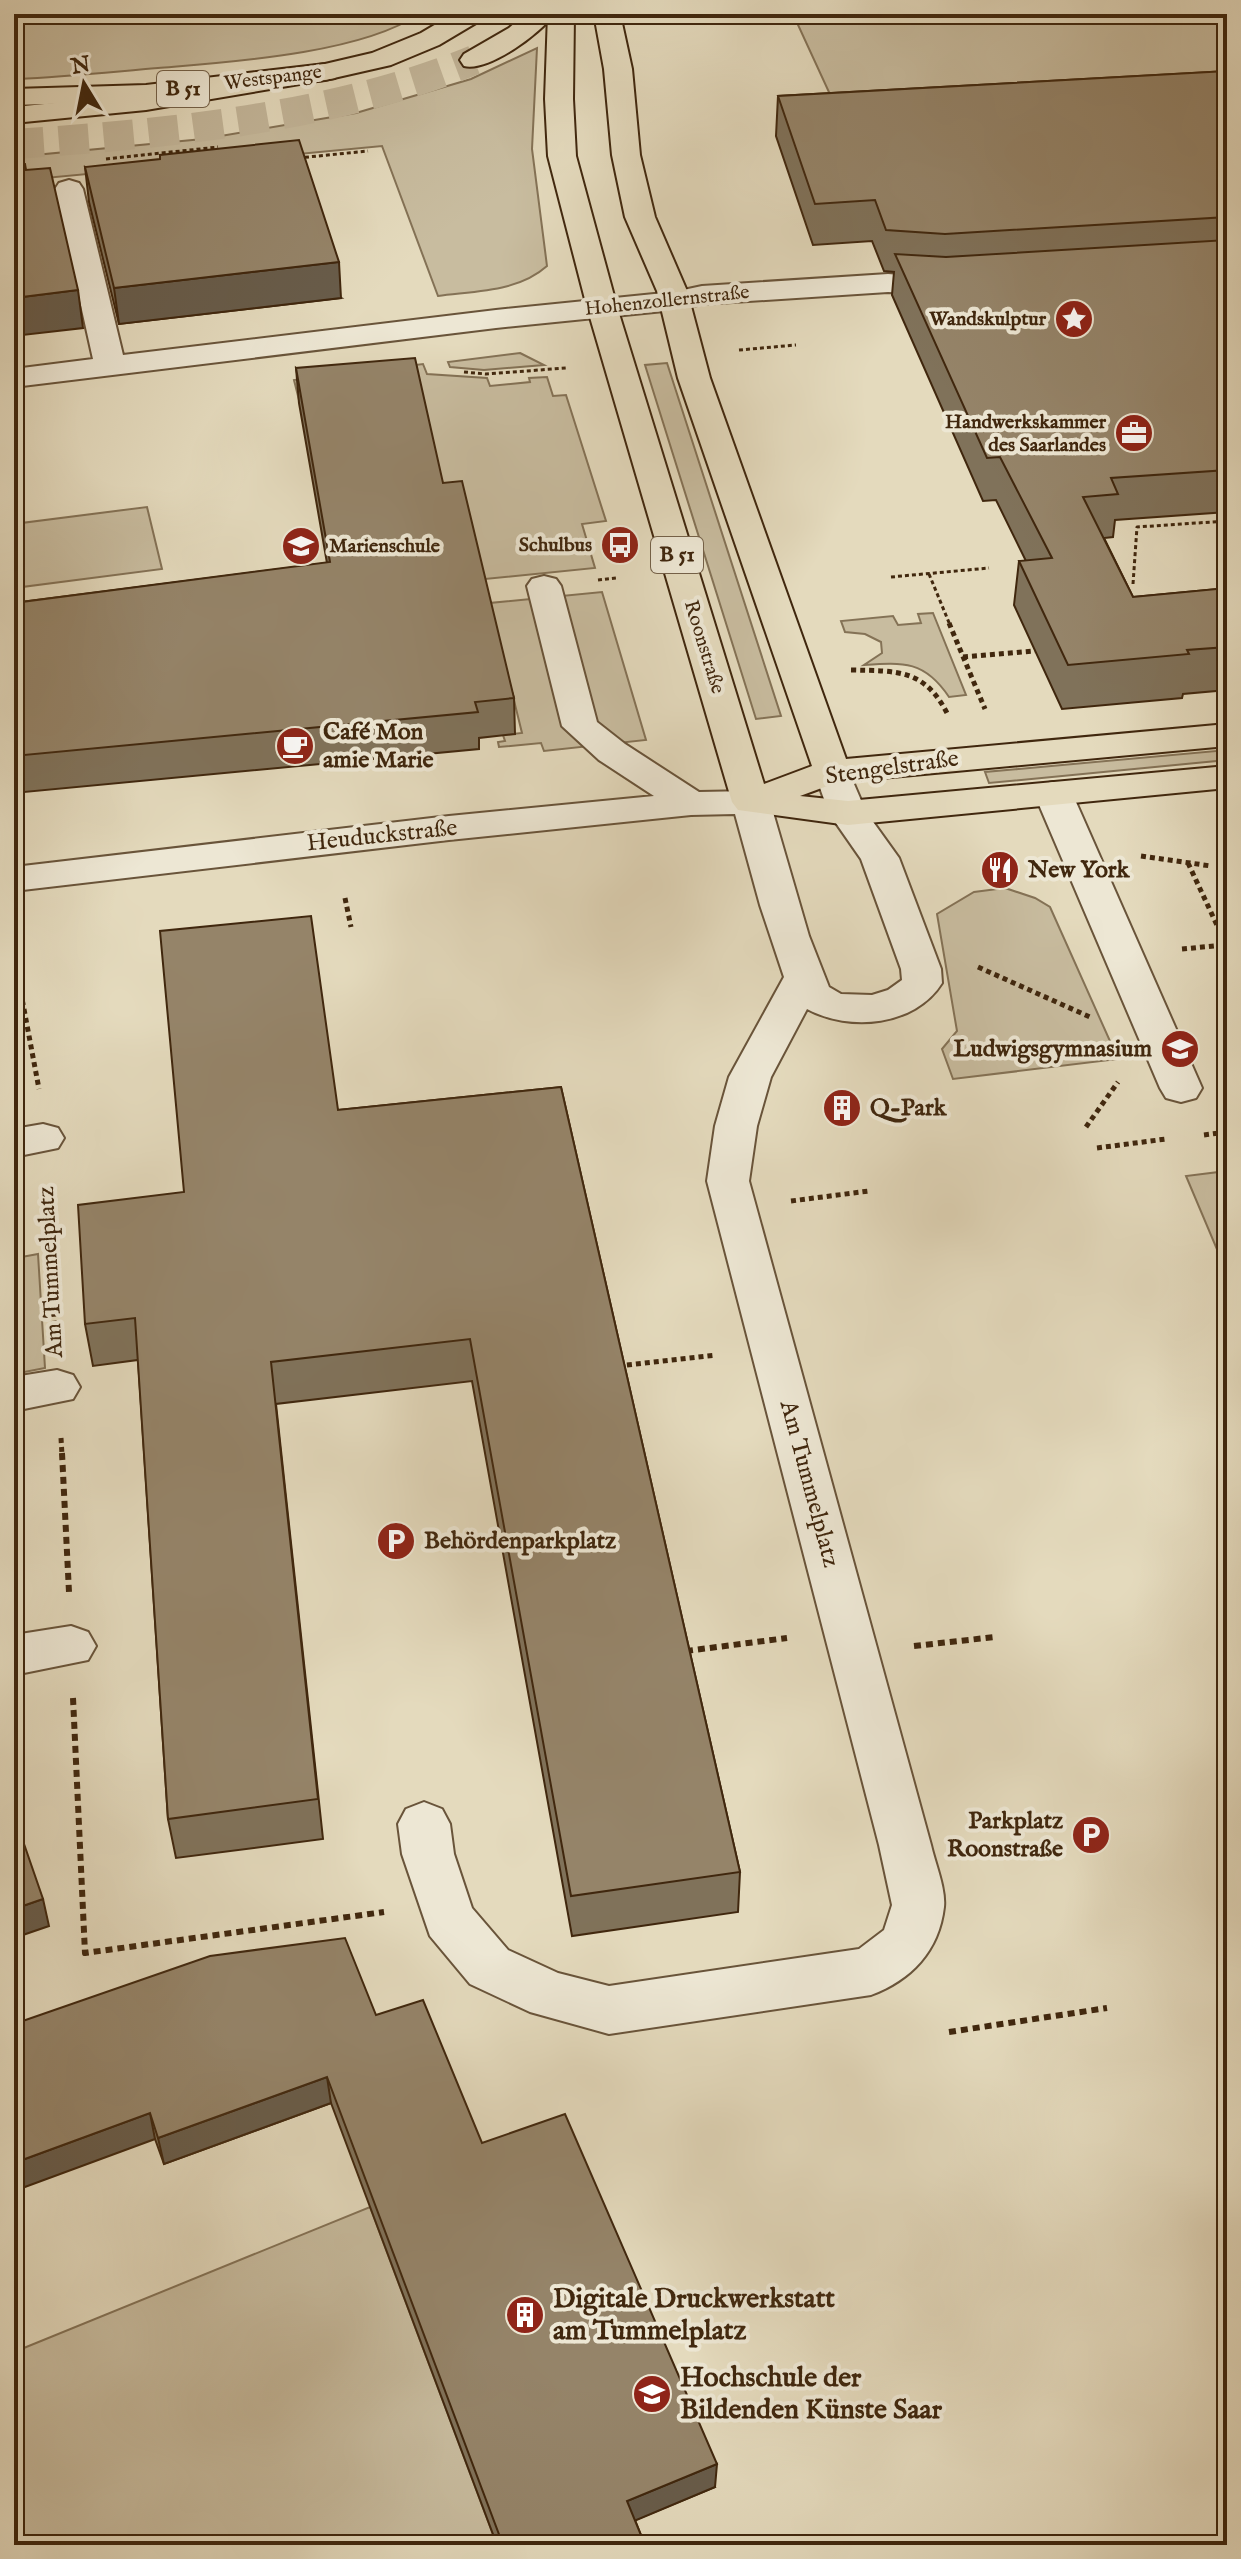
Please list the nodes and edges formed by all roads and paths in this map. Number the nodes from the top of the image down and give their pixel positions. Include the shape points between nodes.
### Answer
1 (472, 14) edge
2 (541, 14) edge
3 (561, 14) edge
4 (607, 14) edge
5 (474, 60) tunnel mouth
6 (33, 103) edge
7 (14, 115) edge
8 (218, 147) edge
9 (368, 151) dead end
10 (292, 159) edge
11 (94, 160) dead end
12 (69, 189) dead end
13 (974, 285) edge
14 (674, 301) junction
15 (602, 307) junction
16 (796, 345) dead end
17 (731, 350) dead end
18 (110, 366) junction
19 (566, 368) dead end
20 (461, 372) dead end
21 (14, 378) edge
22 (1227, 521) edge
23 (989, 568) dead end
24 (929, 574) junction
25 (891, 577) dead end
26 (1133, 584) dead end
27 (544, 586) dead end
28 (1035, 651) edge
29 (963, 657) junction
30 (838, 670) dead end
31 (987, 714) dead end
32 (950, 722) dead end
33 (1227, 735) edge
34 (832, 771) junction
35 (1227, 777) edge
36 (1053, 793) junction
37 (751, 802) junction
38 (691, 804) junction
39 (848, 813) junction
40 (1132, 855) dead end
41 (1188, 863) junction
42 (1211, 866) dead end
43 (14, 879) edge
44 (345, 898) dead end
45 (351, 927) dead end
46 (917, 954) junction
47 (1123, 955) junction
48 (14, 956) edge
49 (804, 977) junction
50 (1102, 1023) dead end
51 (1121, 1079) dead end
52 (1181, 1088) dead end
53 (1086, 1127) dead end
54 (1227, 1132) edge
55 (1203, 1135) dead end
56 (1170, 1139) dead end
57 (28, 1140) edge
58 (1097, 1148) dead end
59 (869, 1191) dead end
60 (735, 1208) junction
61 (773, 1348) junction
62 (614, 1367) edge
63 (36, 1390) edge
64 (68, 1590) dead end
65 (995, 1637) dead end
66 (851, 1642) junction
67 (71, 1646) dead end
68 (678, 1652) edge
69 (14, 1655) edge
70 (73, 1696) dead end
71 (424, 1824) dead end
72 (443, 1903) junction
73 (1107, 2008) dead end
74 (949, 2032) dead end

1 - 6 main road, Westspange via 381,59 325,72 146,102
2 - 5 main road
3 - 15 main road, B 51 via 562,156
4 - 14 main road via 640,217
6 - 7 main road, Westspange
8 - 11 path
9 - 10 path
12 - 18 street
13 - 14 street, Hohenzollernstraße via 888,283
14 - 15 street, Hohenzollernstraße
14 - 34 main road via 694,378
15 - 18 street, Hohenzollernstraße
15 - 37 main road, Roonstraße / B 51
16 - 17 path
18 - 21 street, Hohenzollernstraße
19 - 20 path
22 - 26 path via 1137,527
23 - 24 path
24 - 25 path
24 - 29 path
27 - 38 street via 580,726
28 - 29 path
29 - 31 path
30 - 32 path via 915,675 929,684
33 - 34 main road, Stengelstraße
34 - 37 main road, Stengelstraße
34 - 39 street
35 - 36 main road, Stengelstraße
36 - 39 main road, Stengelstraße
36 - 47 street
37 - 38 street, Heuduckstraße
37 - 39 main road, Stengelstraße
37 - 49 street
38 - 43 street, Heuduckstraße
39 - 46 street via 880,858
40 - 41 path
41 - 42 path
41 - 47 path via 1226,945
44 - 45 path
46 - 49 street via 922,983 905,1001 872,1009 837,1008 814,995
46 - 50 path via 963,961
47 - 52 street
48 - 57 path, Am Tummelplatz via 42,1105
49 - 60 street, Am Tummelplatz via 750,1077 728,1181
51 - 53 path
54 - 55 path
56 - 58 path
57 - 63 path, Am Tummelplatz
59 - 60 path
60 - 61 street, Am Tummelplatz
61 - 62 path
61 - 66 street, Am Tummelplatz
63 - 64 path, Am Tummelplatz
65 - 66 path
66 - 68 path
66 - 72 street, Am Tummelplatz via 918,1905 907,1943 871,1971 609,2010 549,1995 489,1967 449,1920
67 - 69 street
70 - 72 path via 85,1953
71 - 72 street, Am Tummelplatz
73 - 74 path

